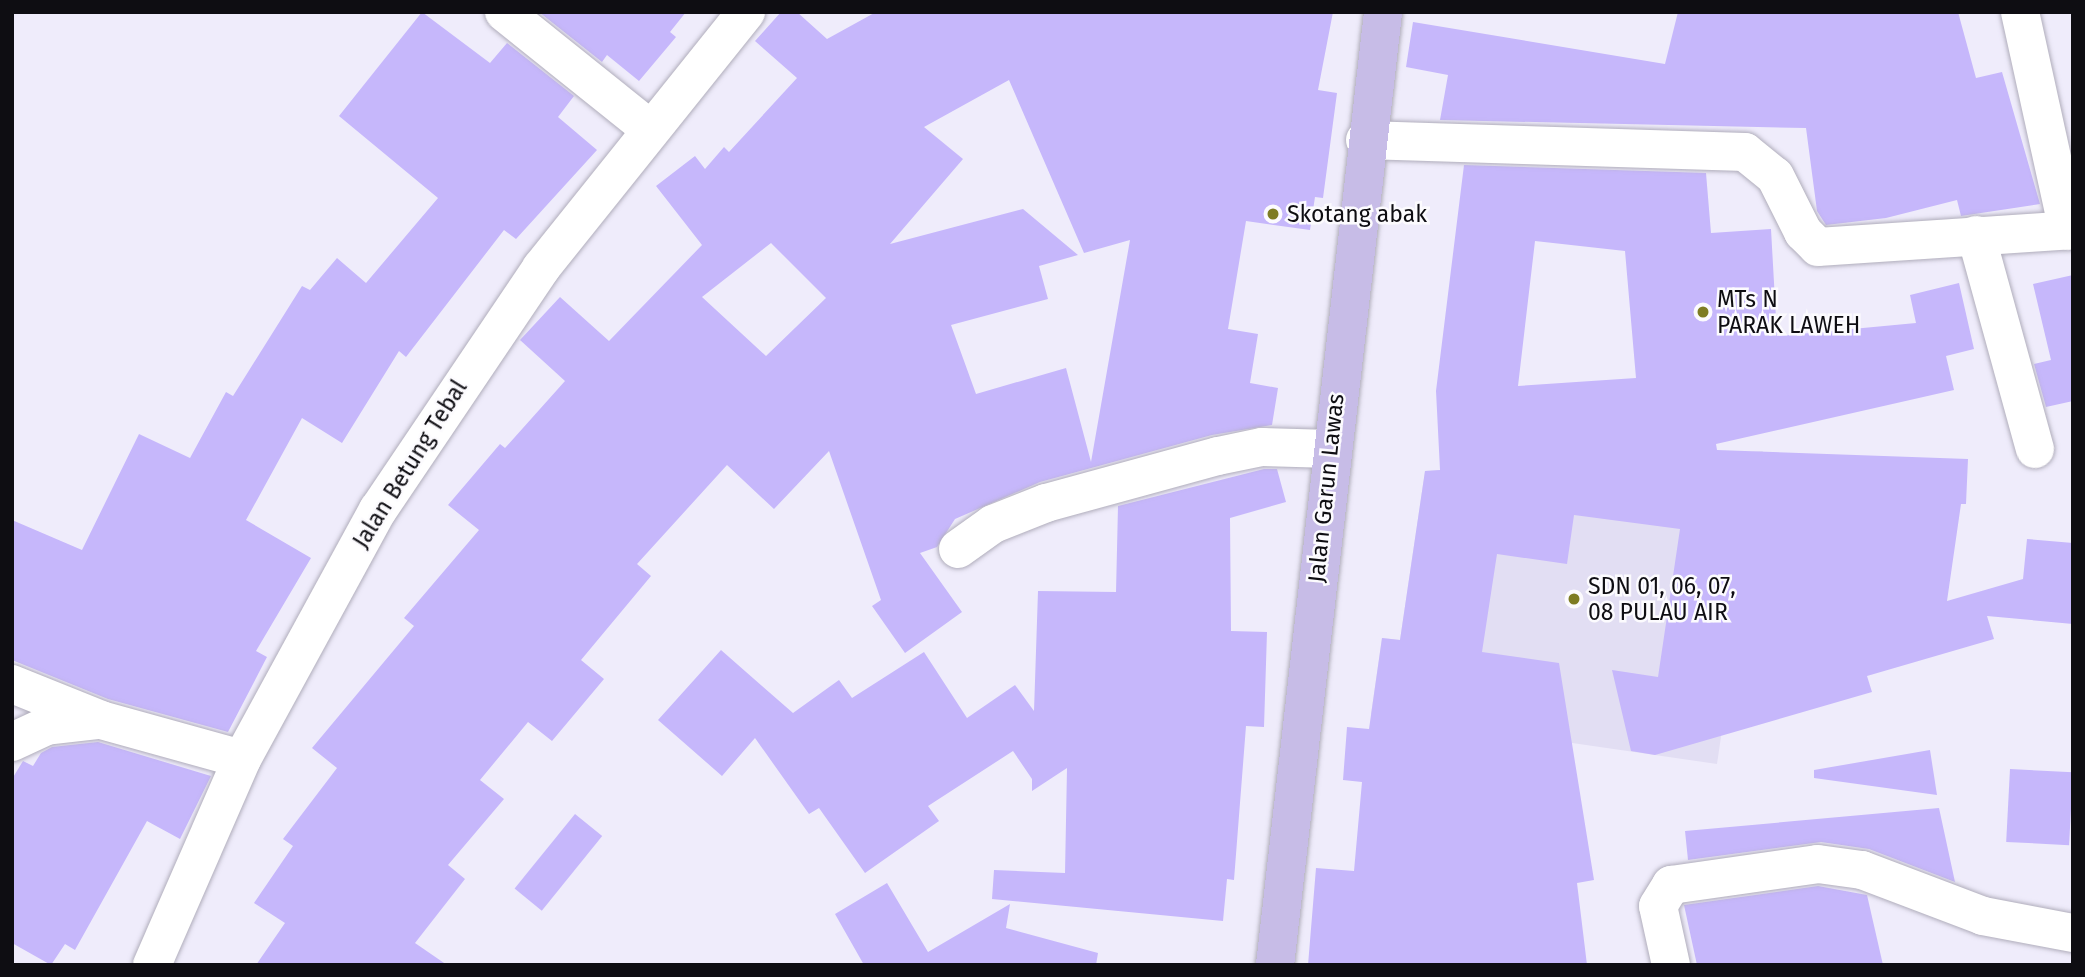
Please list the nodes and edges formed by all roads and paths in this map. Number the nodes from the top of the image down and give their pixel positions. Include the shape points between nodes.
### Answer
1 (746, 12) edge
2 (1383, 12) edge
3 (2020, 12) edge
4 (506, 13) edge
5 (650, 129) junction
6 (1365, 140) junction
7 (2070, 230) edge
8 (1976, 235) junction
9 (1331, 449) junction
10 (2035, 449) dead end
11 (958, 549) dead end
12 (12, 684) edge
13 (101, 720) junction
14 (12, 742) edge
15 (242, 759) junction
16 (2073, 933) edge
17 (152, 965) edge
18 (1275, 965) edge
19 (1671, 965) edge

1 - 5 street, Jalan Betung Tebal
2 - 6 main road, Jalan Garun Lawas
3 - 7 street
4 - 5 street
5 - 15 street, Jalan Betung Tebal via 466,372 378,510
6 - 8 street via 1732,149 1765,164 1803,232 1818,247
6 - 9 main road, Jalan Garun Lawas
7 - 8 street
8 - 10 street
9 - 11 street via 1262,447 1193,463 1020,512
9 - 18 main road, Jalan Garun Lawas
12 - 13 street
13 - 14 street via 46,726
13 - 15 street
15 - 17 street, Jalan Betung Tebal
16 - 19 street via 1983,916 1862,870 1818,863 1671,885 1658,906

